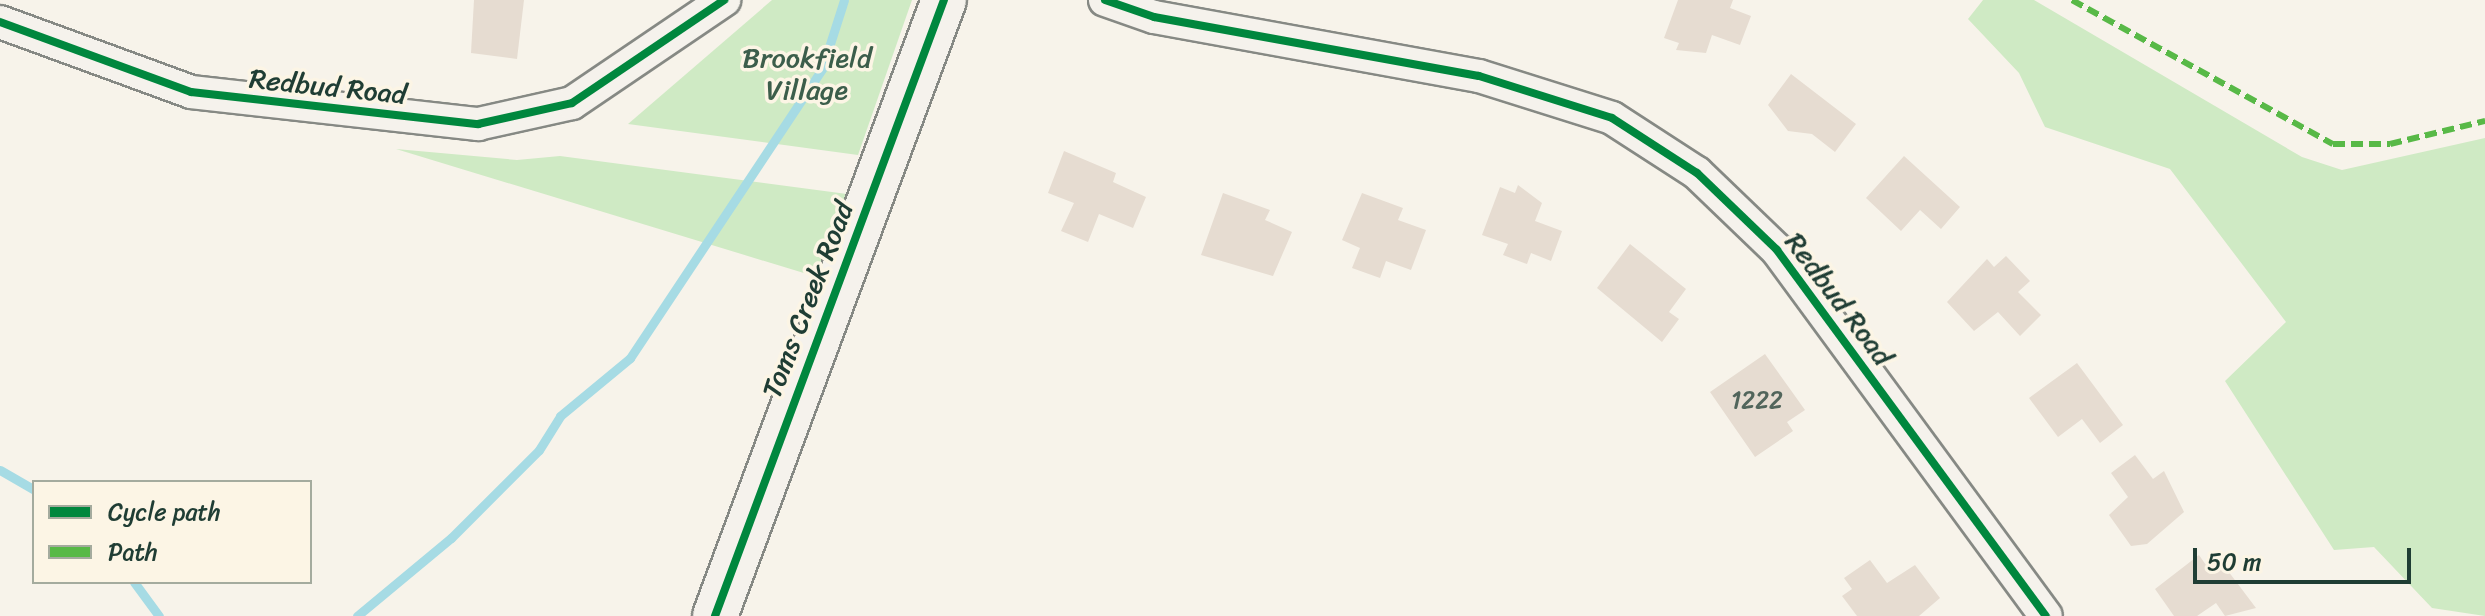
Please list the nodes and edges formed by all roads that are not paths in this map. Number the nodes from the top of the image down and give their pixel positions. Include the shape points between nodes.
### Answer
1 (724, 0) edge
2 (944, 0) edge
3 (1105, 0) edge
4 (0, 22) edge
5 (715, 616) edge
6 (2046, 616) edge

1 - 4 street, Redbud Road via 587,96 542,115 486,124 191,92
2 - 5 street, Toms Creek Road
3 - 6 street, Redbud Road via 1154,17 1479,76 1612,118 1697,173 1777,250

